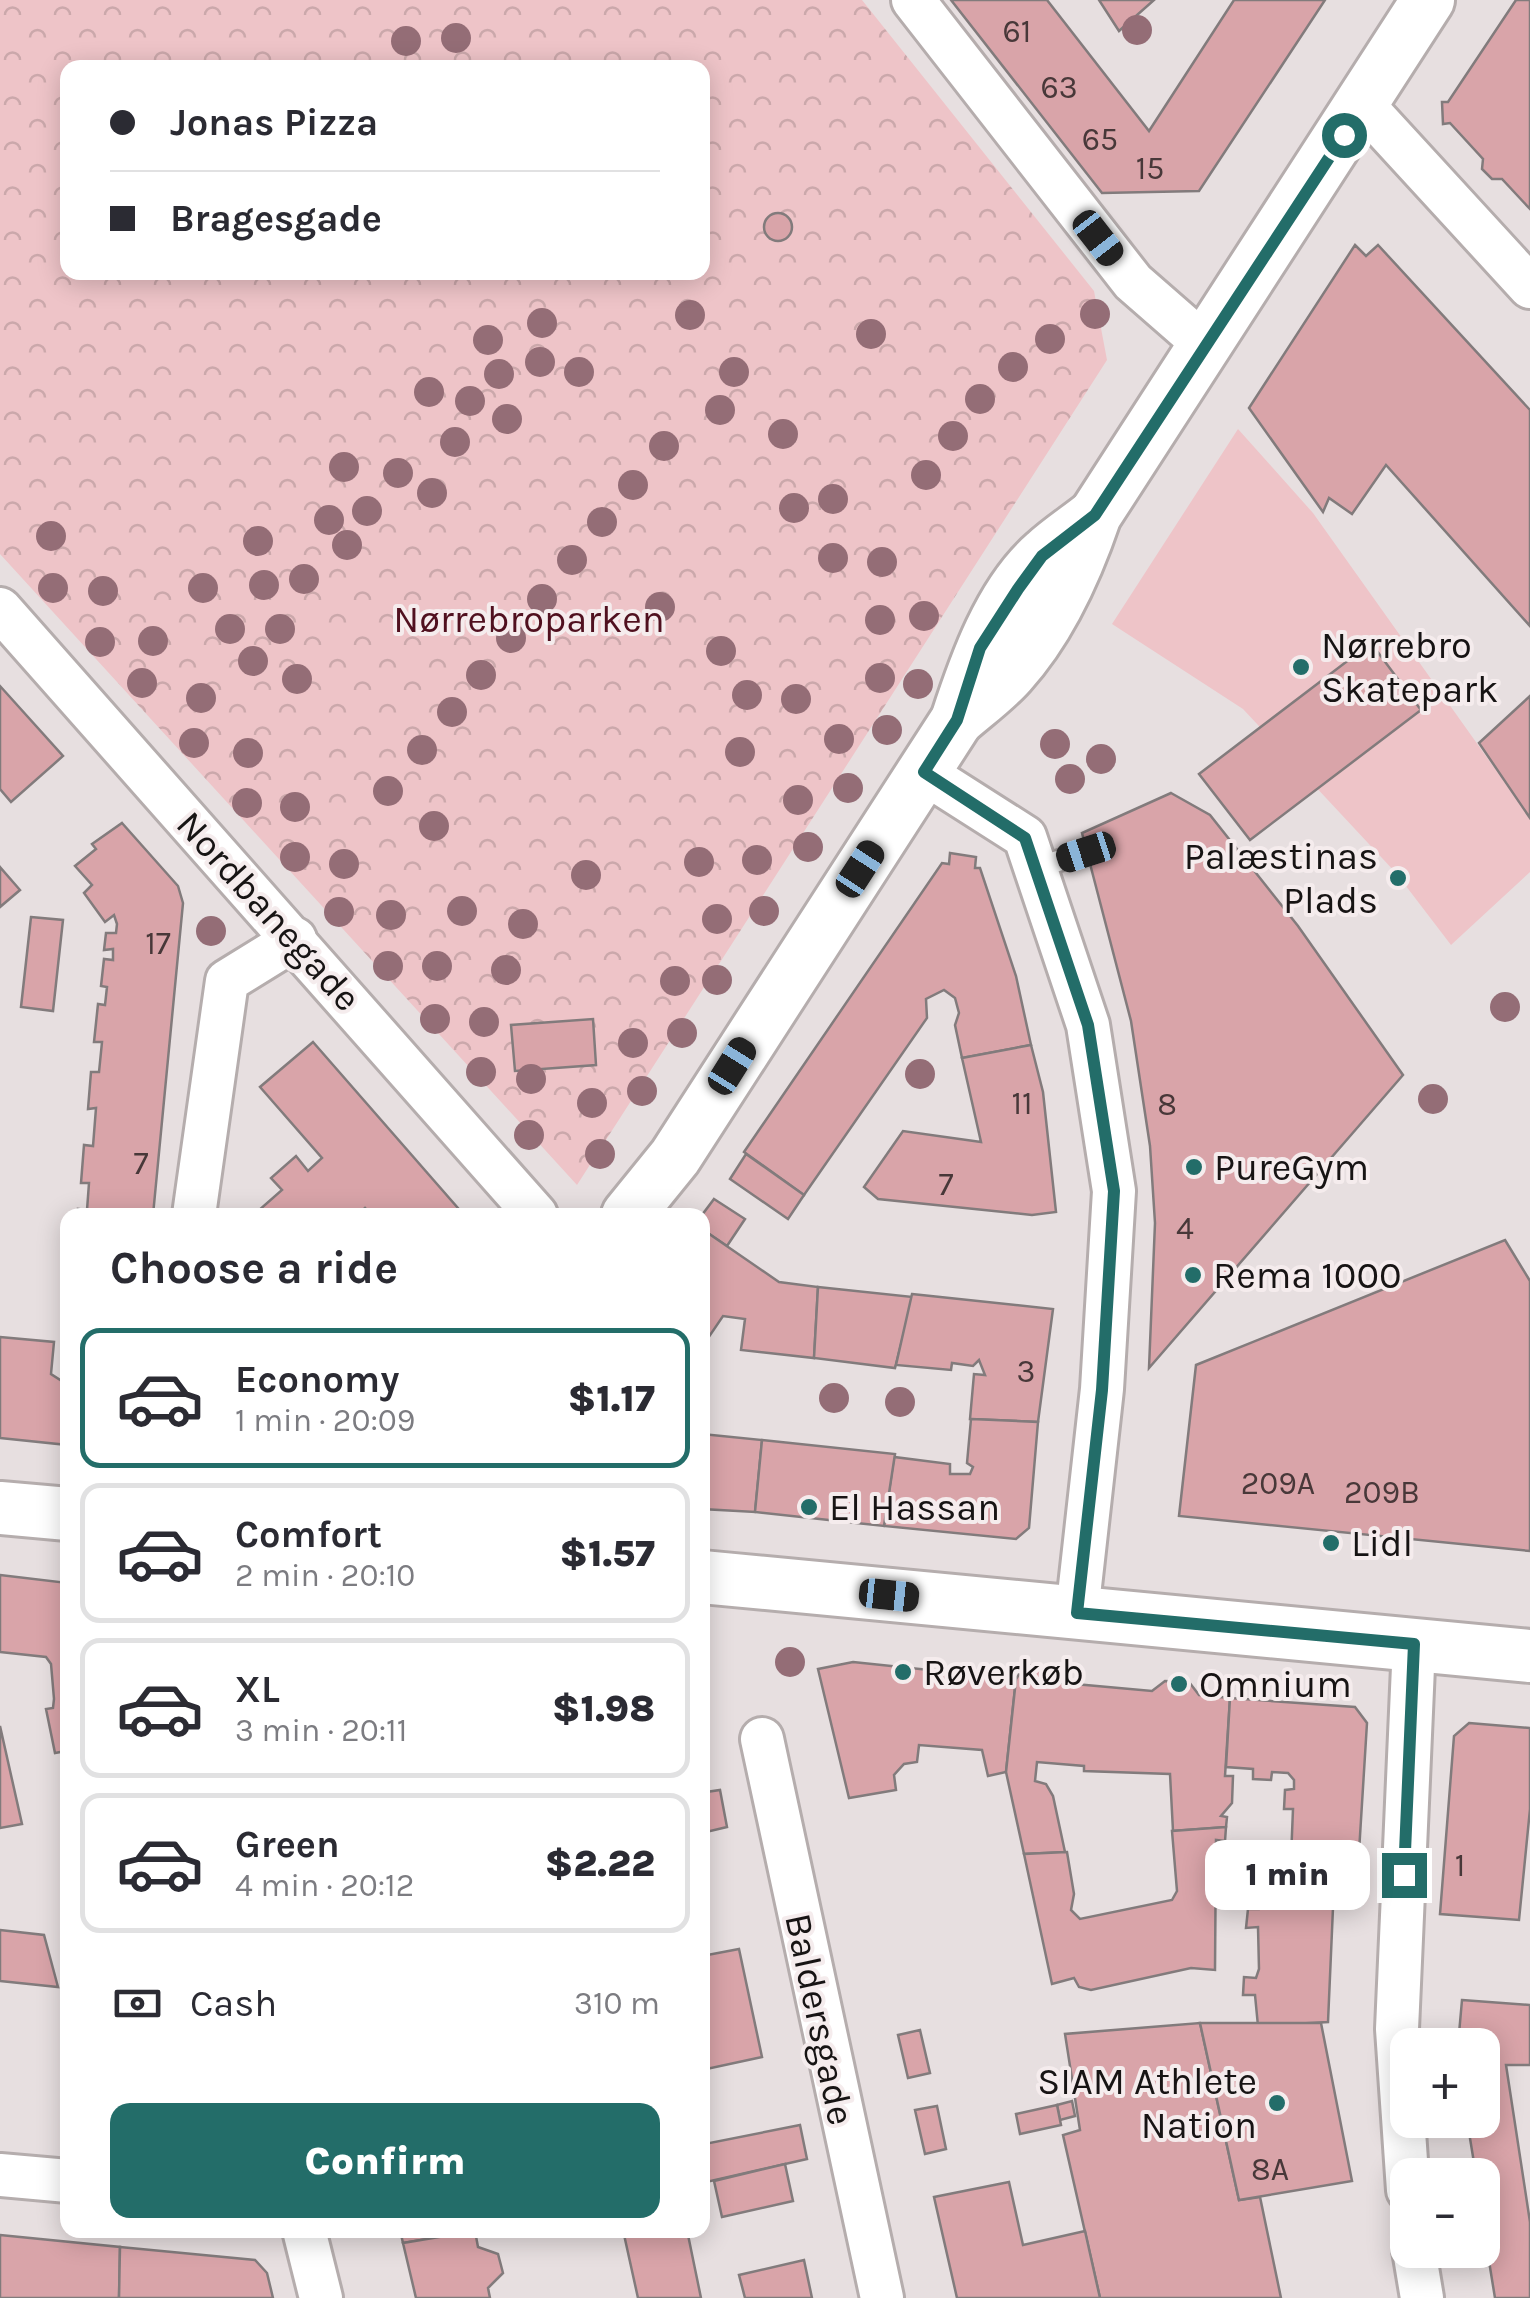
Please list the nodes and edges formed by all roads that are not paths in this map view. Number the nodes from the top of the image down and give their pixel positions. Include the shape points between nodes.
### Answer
1 (913, 0) edge
2 (1428, 0) edge
3 (1363, 105) junction
4 (1530, 287) edge
5 (1204, 344) junction
6 (0, 609) edge
7 (924, 772) junction
8 (1086, 852) dead end
9 (1036, 868) junction
10 (295, 939) junction
11 (195, 1208) edge
12 (530, 1208) edge
13 (634, 1208) edge
14 (0, 1508) edge
15 (60, 1513) edge
16 (710, 1578) edge
17 (1077, 1613) junction
18 (1414, 1644) junction
19 (1530, 1656) edge
20 (762, 1738) dead end
21 (1406, 2158) edge
22 (0, 2174) edge
23 (60, 2181) edge
24 (306, 2238) edge
25 (1417, 2268) edge
26 (322, 2298) edge
27 (882, 2298) edge
28 (1422, 2298) edge

1 - 5 street via 1133,282
2 - 3 street
3 - 4 street
3 - 5 street
5 - 7 street via 1095,515 1042,556 1018,589 980,648 957,720
6 - 10 street, Nordbanegade
7 - 9 street via 1025,838
7 - 13 street via 676,1157
8 - 9 lane
9 - 17 street via 1088,1025 1114,1191 1102,1390
10 - 11 street via 226,981
10 - 12 street, Nordbanegade
14 - 15 street
16 - 17 street
17 - 18 street
18 - 19 street
18 - 21 street via 1398,2028
20 - 27 street, Baldersgade
22 - 23 street
24 - 26 street
25 - 28 street

